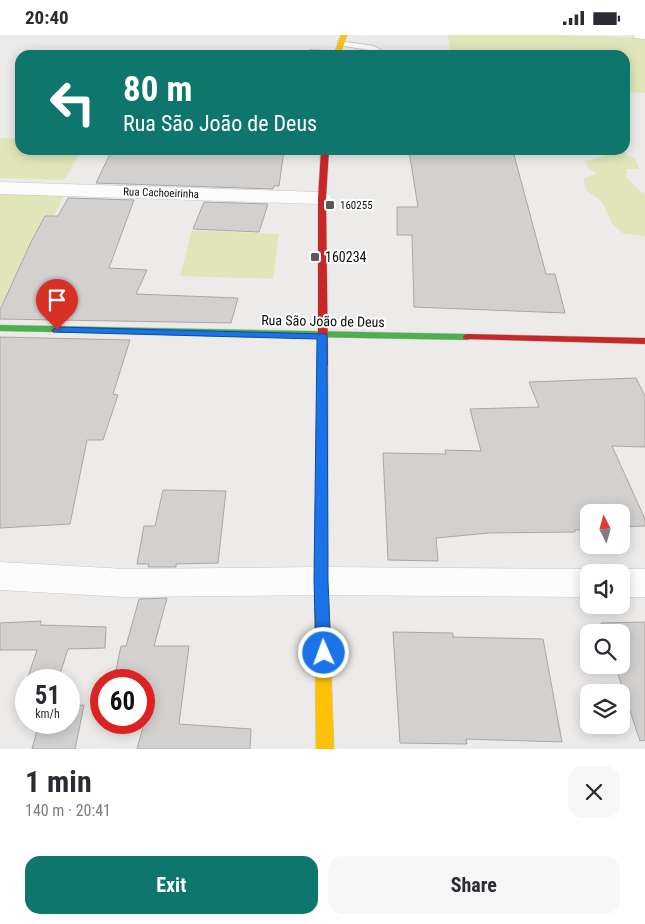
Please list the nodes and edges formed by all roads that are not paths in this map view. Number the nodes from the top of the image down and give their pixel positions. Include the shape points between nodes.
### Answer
1 (640, 35) edge
2 (645, 35) edge
3 (340, 47) edge
4 (326, 50) edge
5 (375, 50) edge
6 (324, 155) edge
7 (0, 188) edge
8 (322, 198) junction
9 (0, 328) edge
10 (322, 336) junction
11 (645, 341) edge
12 (0, 576) edge
13 (321, 581) junction
14 (580, 583) edge
15 (630, 583) edge
16 (645, 583) edge
17 (325, 749) edge

1 - 2 street
3 - 4 lane
3 - 5 lane
6 - 8 main road
7 - 8 street, Rua Cachoeirinha
8 - 10 main road
9 - 10 main road, Rua São João de Deus
10 - 11 main road, Rua São João de Deus
10 - 13 main road
12 - 13 street via 125,583
13 - 14 street
13 - 17 main road
15 - 16 street

